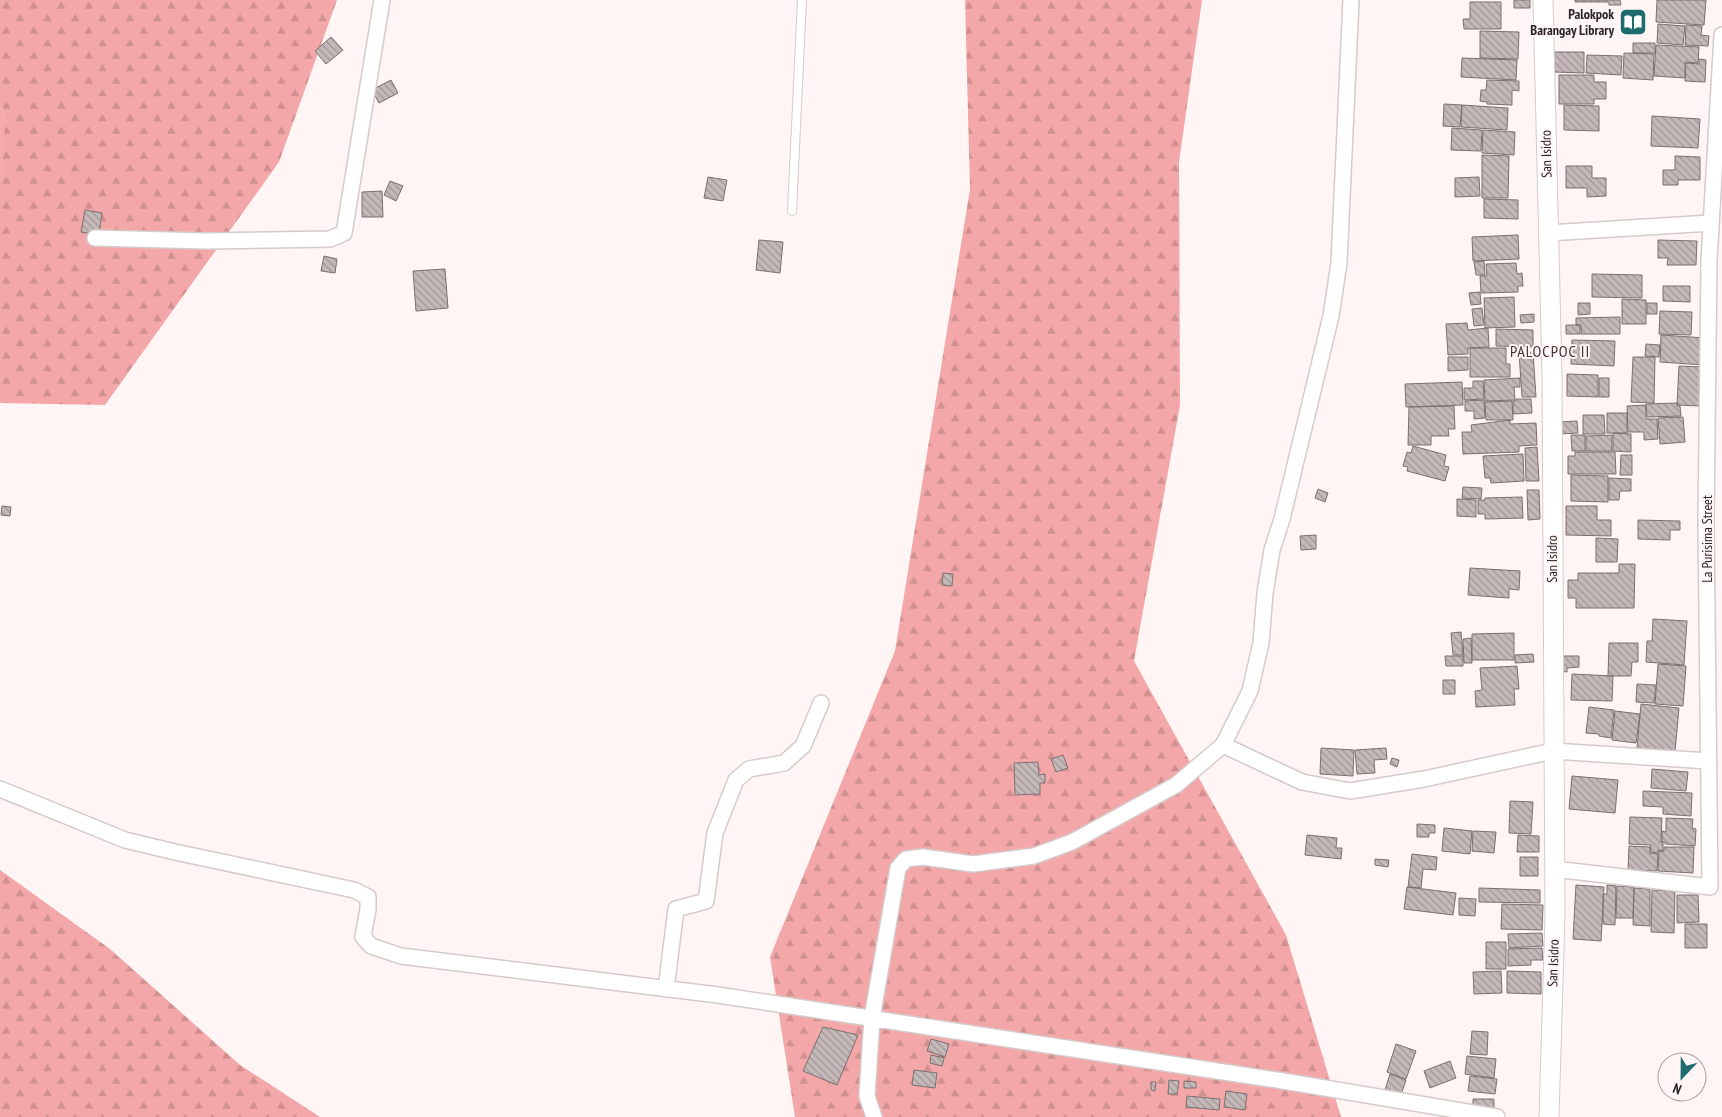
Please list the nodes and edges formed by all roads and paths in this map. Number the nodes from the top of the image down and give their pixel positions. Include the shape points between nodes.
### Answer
1 (382, 0) edge
2 (802, 0) edge
3 (1351, 0) edge
4 (1543, 0) edge
5 (1722, 35) edge
6 (1720, 106) edge
7 (792, 211) dead end
8 (1711, 224) junction
9 (1548, 233) junction
10 (95, 238) dead end
11 (1715, 281) edge
12 (1715, 612) edge
13 (821, 703) dead end
14 (1223, 745) junction
15 (1553, 751) junction
16 (1709, 762) junction
17 (0, 789) edge
18 (1554, 869) junction
19 (1716, 887) edge
20 (666, 988) junction
21 (872, 1018) junction
22 (874, 1117) edge
23 (1497, 1117) edge
24 (1549, 1117) edge

1 - 10 street via 344,233 330,239 205,241
2 - 7 lane
3 - 14 street via 1339,263 1331,316 1272,550 1261,643 1250,691
4 - 9 street, San Isidro
5 - 6 street, La Purisima Street
6 - 8 street, La Purisima Street
8 - 9 street
8 - 11 street, La Purisima Street
9 - 15 street, San Isidro via 1552,374
11 - 12 street, La Purisima Street via 1706,521
12 - 16 street, La Purisima Street
13 - 20 street via 804,746 784,763 749,769 736,780 715,833 706,901 676,909
14 - 15 street via 1302,782 1350,791 1424,779
14 - 21 street via 1176,786 1072,842 1034,856 973,864 923,857 906,859 898,868
15 - 16 street
15 - 18 street, San Isidro
16 - 19 street, La Purisima Street
17 - 20 street via 125,840 354,890 368,898 363,937 371,946 401,956
18 - 19 street, La Purisima Street
18 - 24 street, San Isidro
20 - 21 street
21 - 22 street via 867,1096
21 - 23 street

